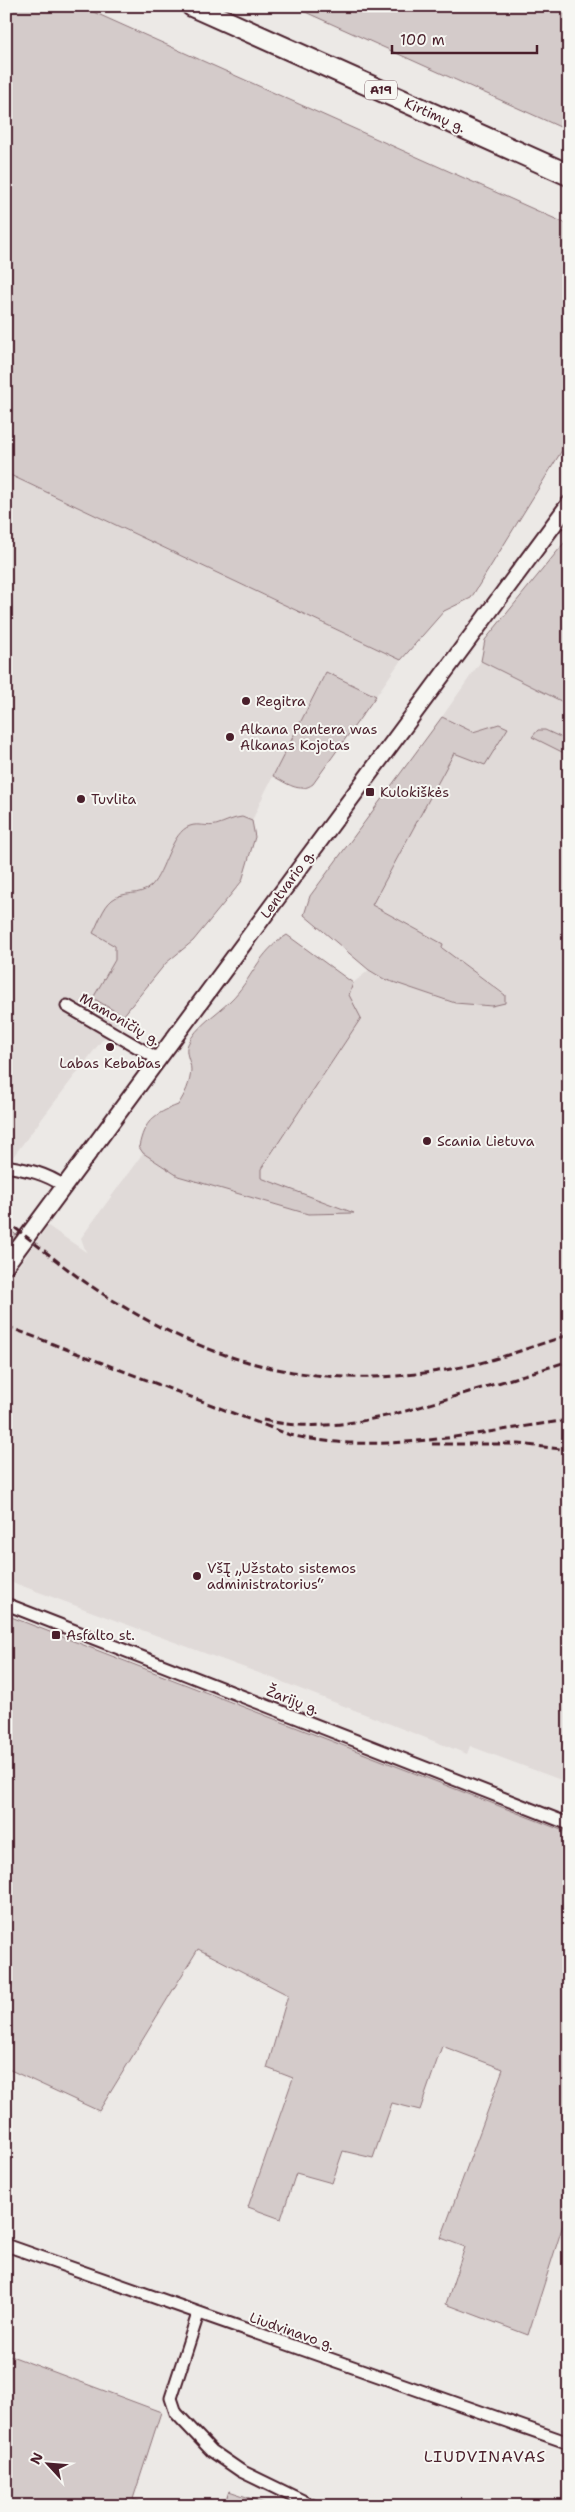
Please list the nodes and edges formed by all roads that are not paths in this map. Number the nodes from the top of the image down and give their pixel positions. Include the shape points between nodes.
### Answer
1 (192, 6) edge
2 (223, 6) edge
3 (569, 161) edge
4 (569, 175) edge
5 (569, 504) edge
6 (67, 1006) dead end
7 (158, 1059) junction
8 (6, 1166) edge
9 (64, 1186) junction
10 (6, 1265) edge
11 (6, 1604) edge
12 (569, 1824) edge
13 (6, 2245) edge
14 (198, 2314) junction
15 (569, 2443) edge
16 (313, 2506) edge

1 - 4 highway, Kirtimų g. / A19
2 - 3 highway, Kirtimų g. / A19
5 - 7 main road, Lentvario g.
6 - 7 street, Mamoničių g.
7 - 9 main road, Lentvario g.
8 - 9 street via 38,1172
9 - 10 main road, Lentvario g.
11 - 12 street, Žarijų g.
13 - 14 street, Liudvinavo g.
14 - 15 street, Liudvinavo g.
14 - 16 street via 171,2398 176,2413 226,2461

